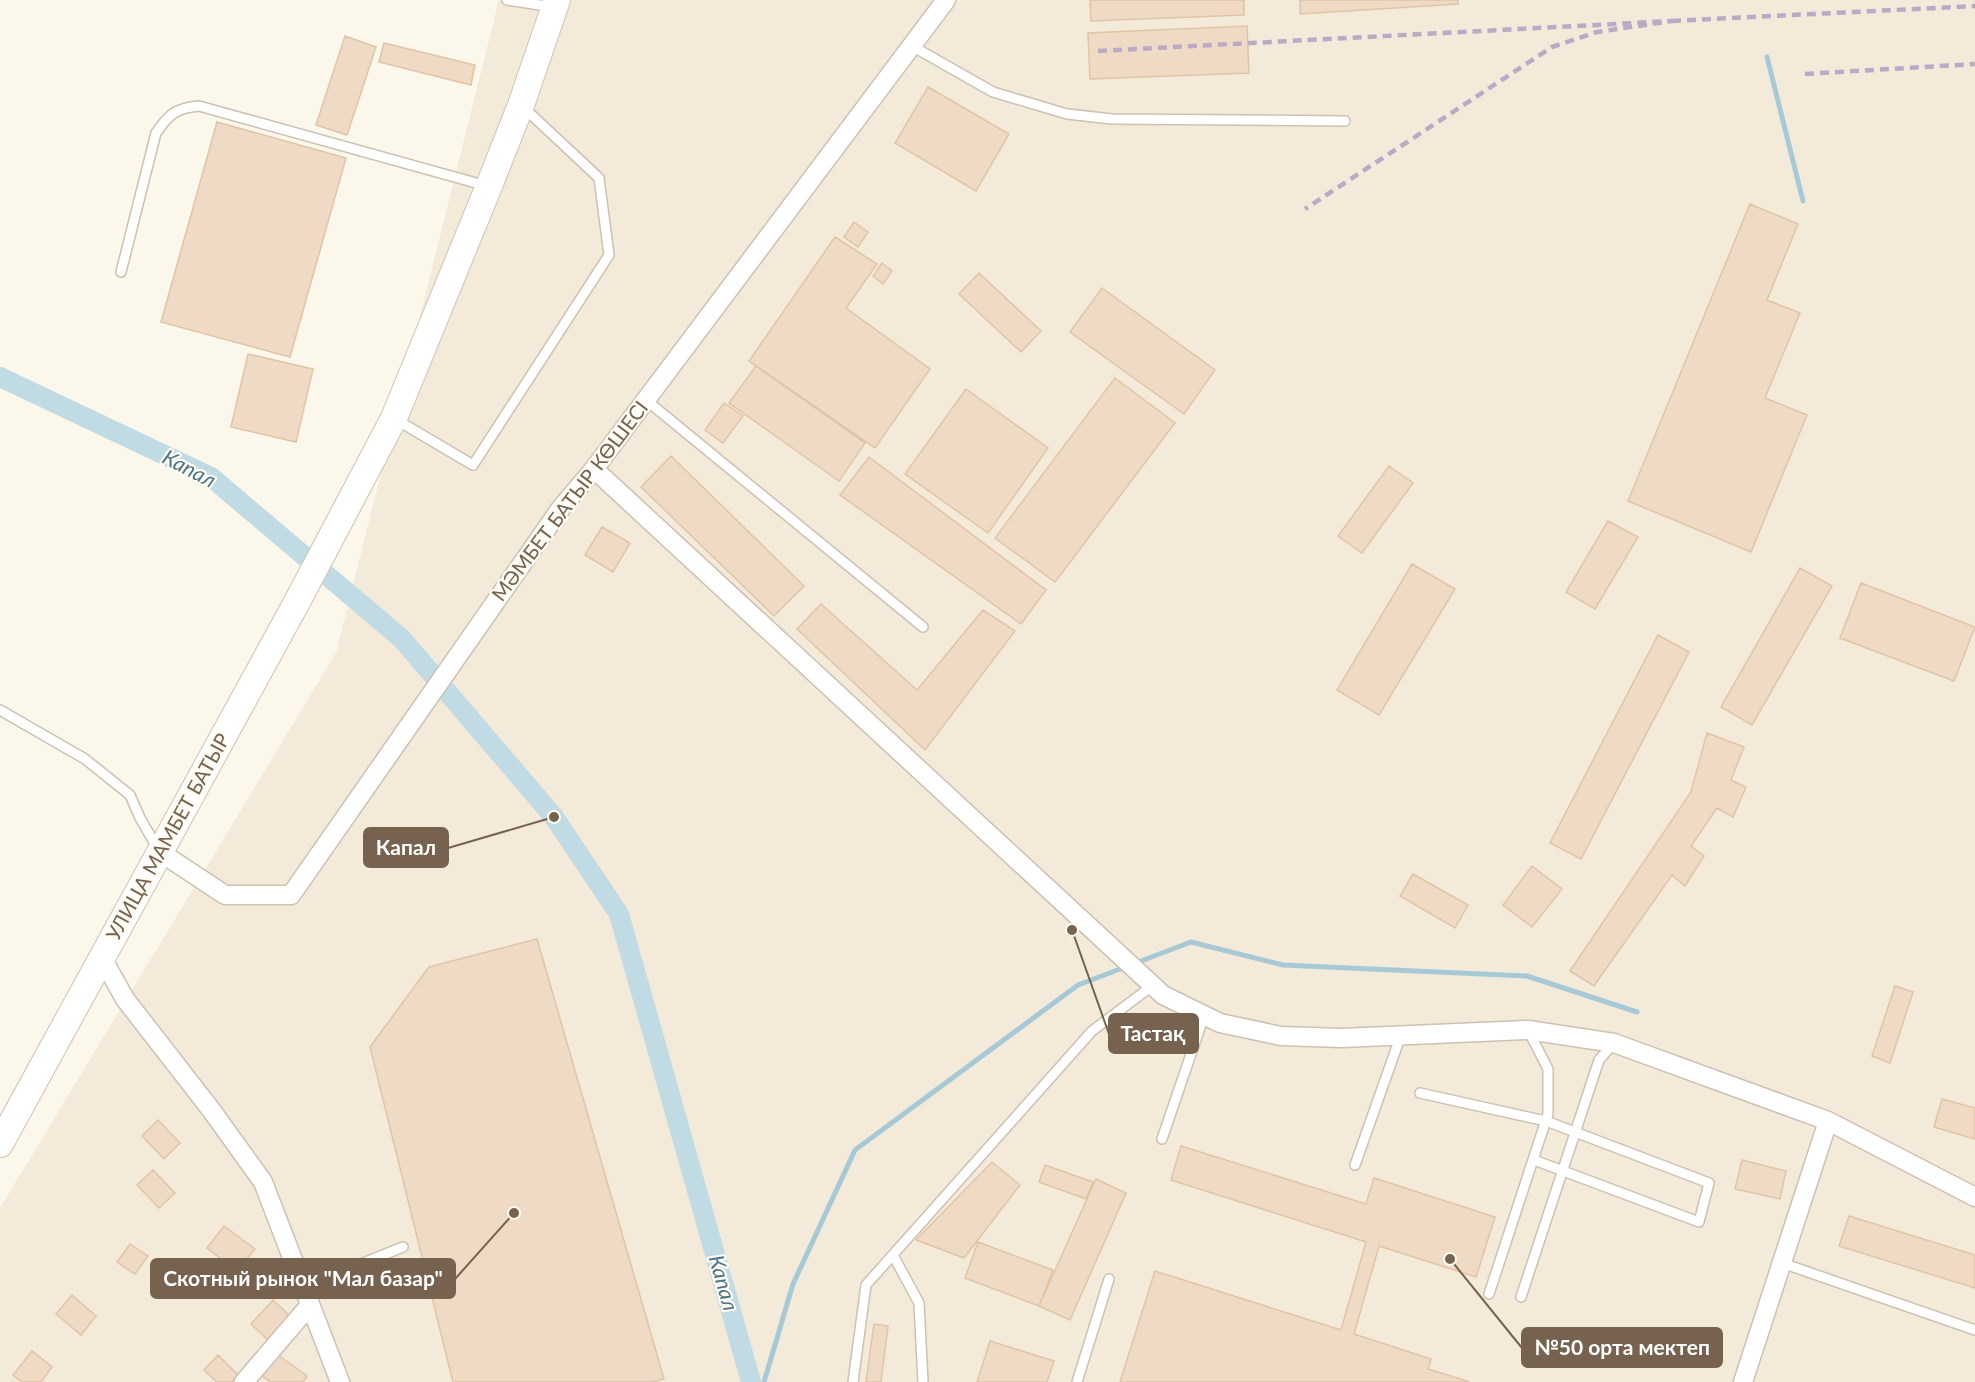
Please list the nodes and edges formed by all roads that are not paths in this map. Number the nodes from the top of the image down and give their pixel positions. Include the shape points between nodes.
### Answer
1 (507, 0) edge
2 (946, 0) edge
3 (556, 4) edge
4 (912, 46) junction
5 (520, 105) junction
6 (1345, 122) dead end
7 (489, 186) junction
8 (121, 272) dead end
9 (646, 400) junction
10 (394, 418) junction
11 (594, 469) junction
12 (923, 627) dead end
13 (0, 710) edge
14 (160, 852) junction
15 (102, 958) junction
16 (1152, 986) junction
17 (1204, 1016) junction
18 (1527, 1030) junction
19 (1401, 1035) junction
20 (1614, 1043) junction
21 (1420, 1093) dead end
22 (1546, 1121) junction
23 (1828, 1121) junction
24 (1575, 1133) junction
25 (1162, 1140) dead end
26 (0, 1144) edge
27 (1534, 1160) junction
28 (1355, 1165) dead end
29 (1562, 1172) junction
30 (1975, 1197) edge
31 (403, 1246) dead end
32 (893, 1255) junction
33 (1782, 1263) junction
34 (1109, 1279) dead end
35 (303, 1287) junction
36 (1489, 1294) dead end
37 (1521, 1297) dead end
38 (310, 1305) junction
39 (1975, 1330) edge
40 (244, 1382) edge
41 (340, 1382) edge
42 (853, 1382) edge
43 (923, 1382) edge
44 (1077, 1382) edge
45 (1743, 1382) edge

1 - 3 lane
2 - 4 street, МӘМБЕТ БАТЫР КӨШЕСІ
3 - 5 main road
4 - 6 lane via 993,92 1067,114 1112,119
4 - 9 street, МӘМБЕТ БАТЫР КӨШЕСІ
5 - 7 main road
5 - 10 lane via 599,177 609,255 473,465
7 - 8 lane via 199,106 184,108 168,116 156,133
7 - 10 main road
9 - 11 street, МӘМБЕТ БАТЫР КӨШЕСІ
9 - 12 lane
10 - 14 main road, УЛИЦА МАМБЕТ БАТЫР
11 - 14 street, МӘМБЕТ БАТЫР КӨШЕСІ via 561,508 291,895 225,895
11 - 16 street
13 - 14 lane via 85,759 130,795
14 - 15 main road, УЛИЦА МАМБЕТ БАТЫР
15 - 26 main road, УЛИЦА МАМБЕТ БАТЫР
15 - 35 street via 125,999 263,1182
16 - 17 street
16 - 32 lane via 1092,1031
17 - 19 street via 1281,1035
17 - 25 lane
18 - 19 street
18 - 20 street
18 - 22 lane via 1548,1069
19 - 28 lane
20 - 23 street
20 - 24 lane via 1599,1060
21 - 22 lane
22 - 24 lane
22 - 27 lane
23 - 30 street
23 - 33 street
24 - 29 lane
24 - 29 lane via 1709,1183 1699,1222
27 - 29 lane
27 - 36 lane
29 - 37 lane
31 - 35 lane
32 - 42 lane via 866,1285
32 - 43 lane via 919,1304
33 - 39 lane
33 - 45 street
34 - 44 lane
35 - 38 street
38 - 40 street
38 - 41 street

